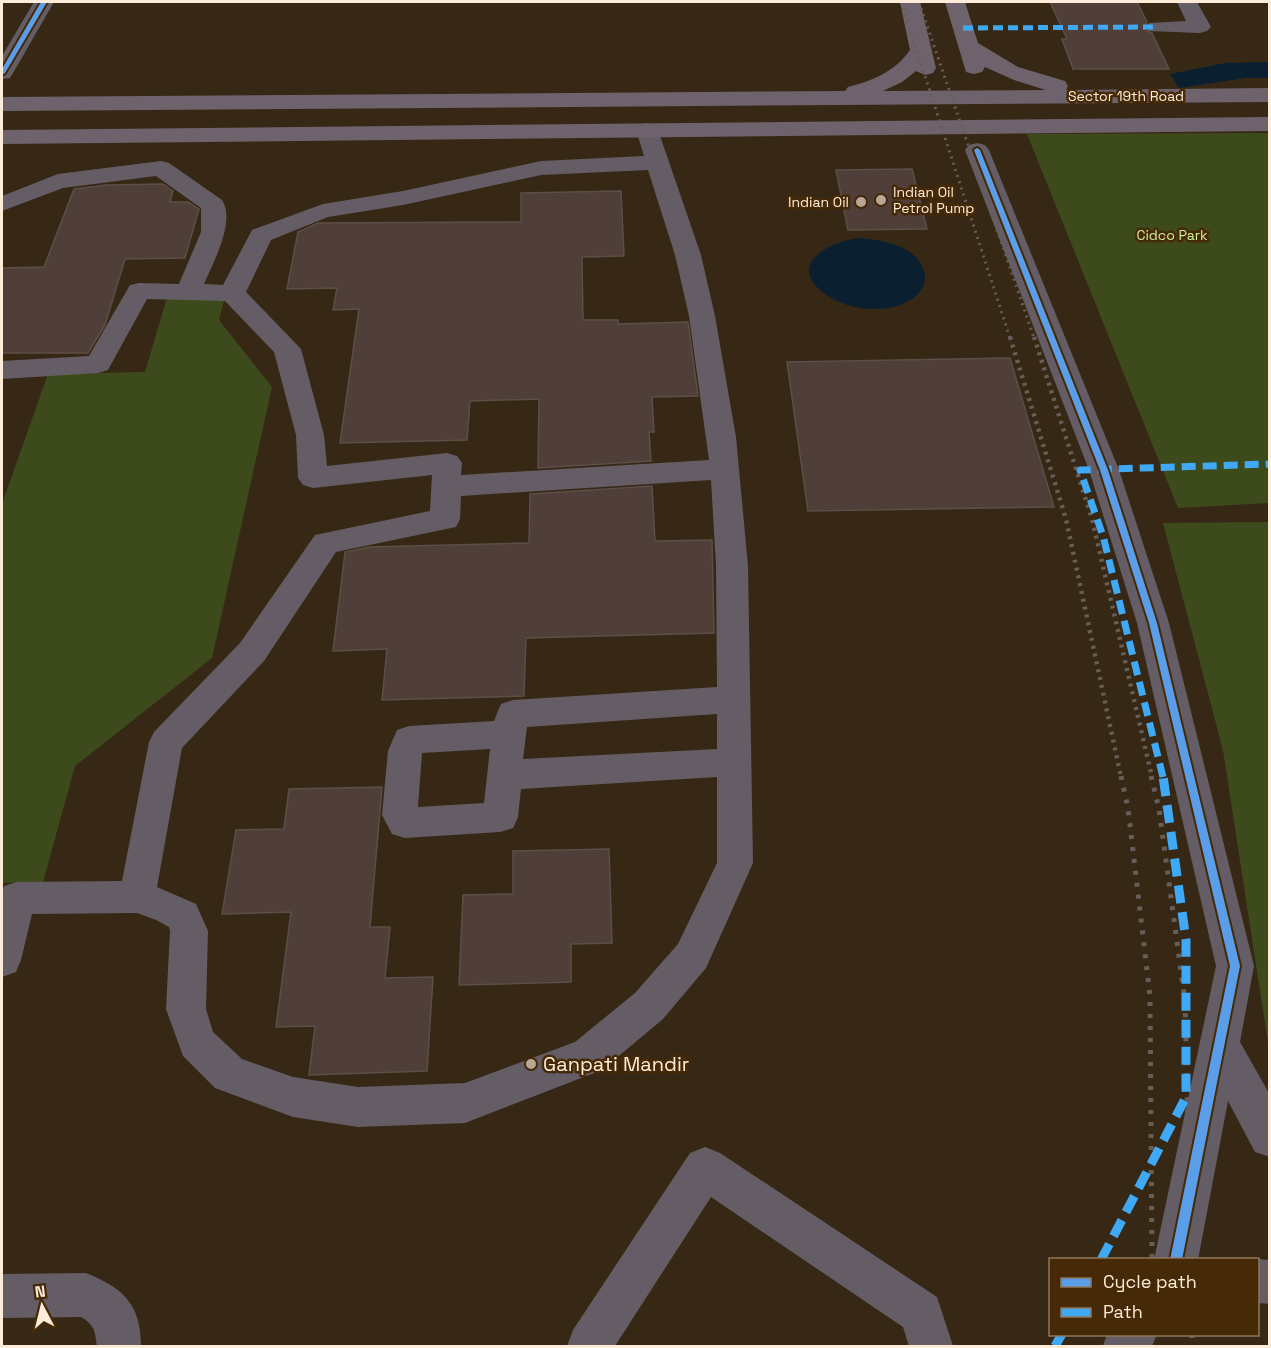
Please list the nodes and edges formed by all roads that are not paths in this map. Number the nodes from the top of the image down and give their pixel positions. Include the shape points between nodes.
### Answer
1 (44, 2) edge
2 (910, 2) edge
3 (955, 2) edge
4 (1187, 2) edge
5 (1156, 27) dead end
6 (969, 47) junction
7 (922, 48) junction
8 (2, 73) edge
9 (1269, 95) edge
10 (1110, 96) junction
11 (982, 97) junction
12 (929, 98) junction
13 (792, 99) junction
14 (2, 104) edge
15 (1269, 124) edge
16 (942, 127) junction
17 (992, 127) junction
18 (647, 130) junction
19 (2, 137) edge
20 (977, 150) junction
21 (658, 162) junction
22 (2, 204) edge
23 (188, 292) junction
24 (232, 293) junction
25 (2, 370) edge
26 (724, 469) junction
27 (446, 486) junction
28 (733, 699) junction
29 (508, 734) junction
30 (734, 762) junction
31 (505, 775) junction
32 (137, 897) junction
33 (2, 960) edge
34 (1220, 1046) junction
35 (1269, 1137) edge
36 (1176, 1258) edge
37 (2, 1296) edge
38 (119, 1347) edge
39 (589, 1347) edge
40 (931, 1347) edge

1 - 8 street
2 - 7 main road
3 - 6 main road
4 - 5 street via 1200,27
6 - 10 main road via 1012,73 1070,90
6 - 11 main road
7 - 12 main road
7 - 13 main road via 914,62 878,85 842,95
9 - 10 main road, Sector 19th Road
10 - 11 main road, Sector 19th Road
11 - 12 main road, Sector 19th Road
11 - 17 main road
12 - 13 main road, Sector 19th Road
12 - 16 main road
13 - 14 main road
15 - 17 main road, Sector 19th Road
16 - 17 main road, Sector 19th Road
16 - 18 main road, Sector 19th Road
16 - 20 main road
17 - 20 main road
18 - 19 main road, Sector 19th Road
18 - 21 street
20 - 34 street via 1104,470 1153,623 1235,966
21 - 24 street via 542,168 323,211 261,235
21 - 26 street via 688,255 702,316
22 - 23 street via 58,181 161,168 213,205 213,232
23 - 24 street
23 - 25 street via 139,291 98,364
24 - 27 street via 287,349 310,435 313,478 447,463
26 - 27 street
26 - 28 street via 732,566
27 - 32 street via 446,519 326,543 252,652 166,742
28 - 29 street via 513,714
28 - 30 street
29 - 31 street
29 - 31 street via 409,740 400,815 405,823 500,817
30 - 31 street
30 - 32 street via 735,863 692,956 649,1006 588,1056 465,1103 358,1107 293,1097 229,1074 197,1043 186,1009 189,931 183,916
32 - 33 street via 16,898
34 - 35 street
34 - 36 street
37 - 38 street via 86,1295 106,1307 118,1324
39 - 40 street via 705,1168 921,1313

